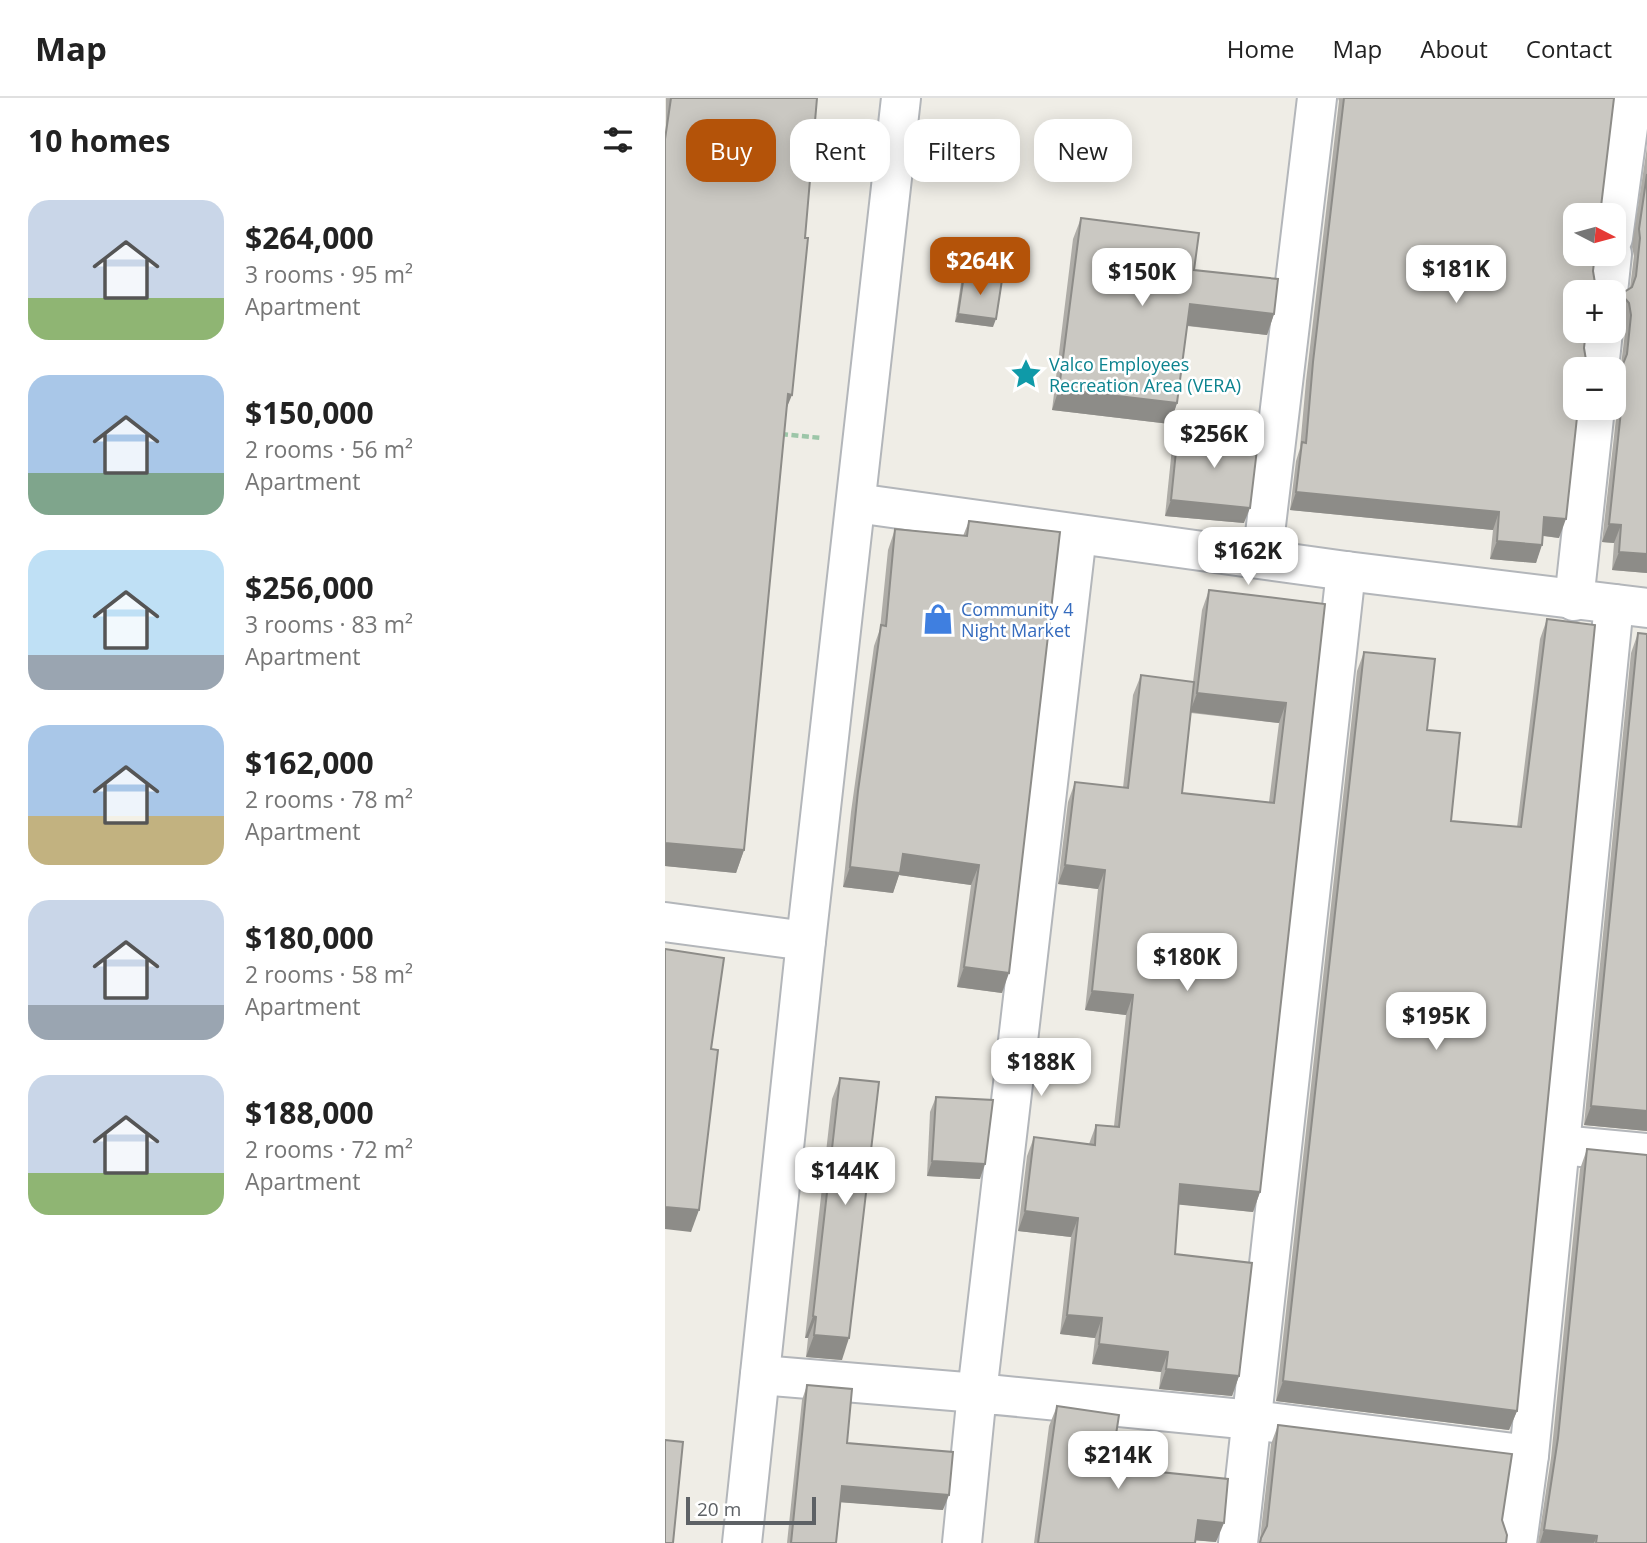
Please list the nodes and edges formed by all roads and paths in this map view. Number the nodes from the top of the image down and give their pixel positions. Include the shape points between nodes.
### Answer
1 (901, 98) edge
2 (1317, 98) edge
3 (1632, 98) edge
4 (1618, 203) edge
5 (1594, 420) edge
6 (771, 433) edge
7 (864, 443) junction
8 (856, 503) junction
9 (1077, 534) junction
10 (1262, 559) junction
11 (1346, 571) junction
12 (1574, 601) junction
13 (1630, 606) edge
14 (665, 922) edge
15 (806, 941) junction
16 (1560, 1145) junction
17 (1647, 1153) edge
18 (760, 1375) junction
19 (977, 1393) junction
20 (1252, 1420) junction
21 (1529, 1455) junction
22 (743, 1543) edge
23 (962, 1543) edge
24 (1238, 1543) edge
25 (1517, 1543) edge

1 - 7 street
2 - 10 street
3 - 4 street
5 - 12 street
6 - 7 path
7 - 8 street
8 - 9 street
8 - 15 street
9 - 10 street
9 - 19 street
10 - 11 street
11 - 12 street
11 - 20 street
12 - 13 street
13 - 16 street
14 - 15 street
15 - 18 street
16 - 17 street
16 - 21 street
18 - 19 street
18 - 22 street
19 - 20 street
19 - 23 street
20 - 21 street
20 - 24 street
21 - 25 street

